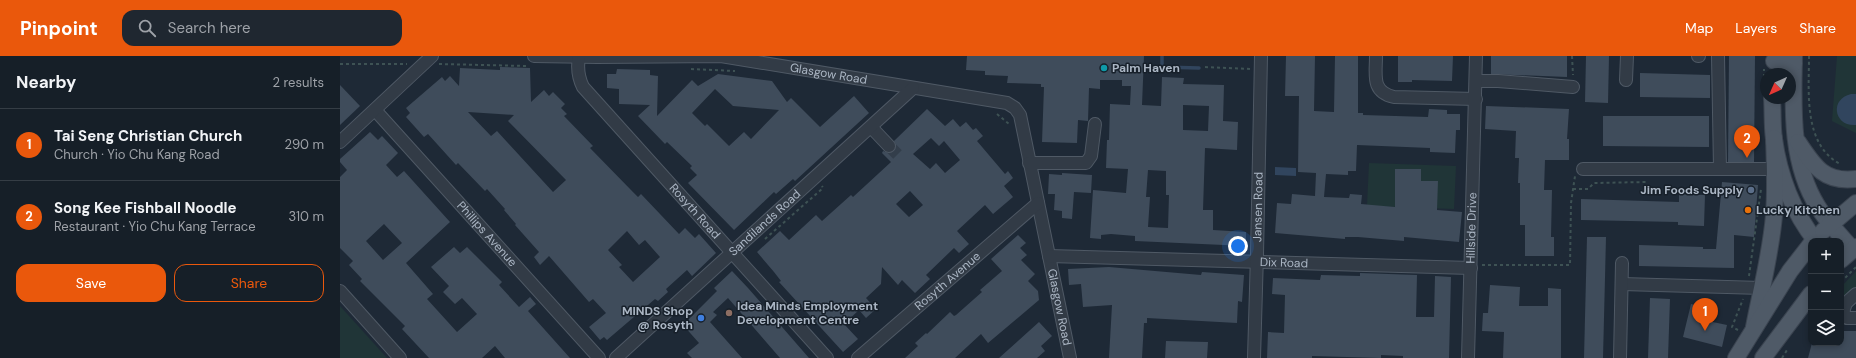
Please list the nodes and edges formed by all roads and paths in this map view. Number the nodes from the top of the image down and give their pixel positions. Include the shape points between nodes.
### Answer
1 (1261, 56) edge
2 (1376, 56) edge
3 (1476, 56) edge
4 (1572, 56) edge
5 (1627, 56) edge
6 (1718, 56) edge
7 (1809, 56) edge
8 (579, 57) junction
9 (597, 57) edge
10 (427, 60) edge
11 (1794, 60) edge
12 (531, 61) edge
13 (340, 64) edge
14 (1774, 64) edge
15 (1205, 67) dead end
16 (687, 69) dead end
17 (1252, 69) dead end
18 (740, 71) dead end
19 (1626, 80) dead end
20 (1476, 81) junction
21 (1573, 86) joint
22 (913, 88) junction
23 (1476, 99) junction
24 (1772, 104) edge
25 (374, 110) junction
26 (994, 113) dead end
27 (1095, 124) dead end
28 (871, 126) junction
29 (1013, 130) dead end
30 (1774, 138) junction
31 (1797, 141) junction
32 (340, 142) edge
33 (889, 146) tunnel mouth
34 (1029, 163) junction
35 (1844, 166) dead end
36 (1583, 169) joint
37 (1720, 169) junction
38 (1775, 169) junction
39 (1856, 179) edge
40 (1650, 182) dead end
41 (1573, 189) junction
42 (1856, 203) edge
43 (1038, 204) junction
44 (1830, 224) junction
45 (1812, 238) edge
46 (1817, 238) edge
47 (1808, 248) edge
48 (1850, 252) edge
49 (732, 253) junction
50 (1049, 256) junction
51 (1257, 261) junction
52 (1622, 264) dead end
53 (1476, 266) junction
54 (1856, 267) edge
55 (1844, 279) edge
56 (1622, 284) junction
57 (1755, 287) junction
58 (340, 291) edge
59 (1856, 294) edge
60 (1808, 298) edge
61 (1856, 318) edge
62 (1754, 327) junction
63 (1735, 336) dead end
64 (1066, 356) edge
65 (400, 358) edge
66 (599, 358) edge
67 (616, 358) edge
68 (828, 358) edge
69 (858, 358) edge
70 (1254, 358) edge
71 (1468, 358) edge
72 (1620, 358) edge
73 (1736, 358) edge
74 (1764, 358) edge

1 - 51 street, Jansen Road
2 - 23 street via 1376,82 1380,92 1386,95
3 - 20 street, Hillside Drive
4 - 21 path
5 - 19 street
6 - 37 street
7 - 35 path via 1809,100 1816,138 1824,152
8 - 9 street, Glasgow Road
8 - 12 street, Glasgow Road
8 - 49 street, Rosyth Road via 577,66 583,87
9 - 22 street, Glasgow Road via 721,56
10 - 12 path
10 - 13 path
10 - 25 street
11 - 14 main road
11 - 31 main road
15 - 17 path
16 - 18 path
20 - 21 street
20 - 23 street, Hillside Drive
22 - 28 street, Sandilands Road
22 - 34 street, Glasgow Road via 1007,103 1015,108 1020,115
23 - 53 street, Hillside Drive
24 - 30 main road
25 - 32 street
25 - 66 street, Phillips Avenue
26 - 29 path via 1005,119
27 - 34 street via 1091,156 1086,163
28 - 33 street
28 - 49 street, Sandilands Road
30 - 38 main road
30 - 45 main road via 1782,176 1792,202
31 - 39 main road via 1825,175 1835,179
31 - 44 main road via 1804,179
34 - 43 street, Glasgow Road
36 - 37 street
36 - 41 path via 1575,172
37 - 38 street
38 - 57 main road via 1774,216
40 - 41 path via 1594,183 1588,189
41 - 53 path via 1570,265
42 - 44 main road
43 - 50 street, Glasgow Road
43 - 69 street, Rosyth Avenue
44 - 46 main road
44 - 48 main road
47 - 62 main road via 1790,271
49 - 67 street, Sandilands Road
49 - 68 street, Rosyth Road
50 - 51 street, Dix Road
50 - 64 street, Glasgow Road
51 - 53 street, Dix Road
51 - 70 street, Jansen Road
52 - 56 street
53 - 71 street, Hillside Drive
54 - 55 path
56 - 57 street
56 - 72 street
57 - 62 main road
57 - 63 path via 1732,327 1738,329
58 - 65 street
59 - 61 street via 1846,303 1842,312 1847,318
60 - 74 main road
62 - 73 main road

